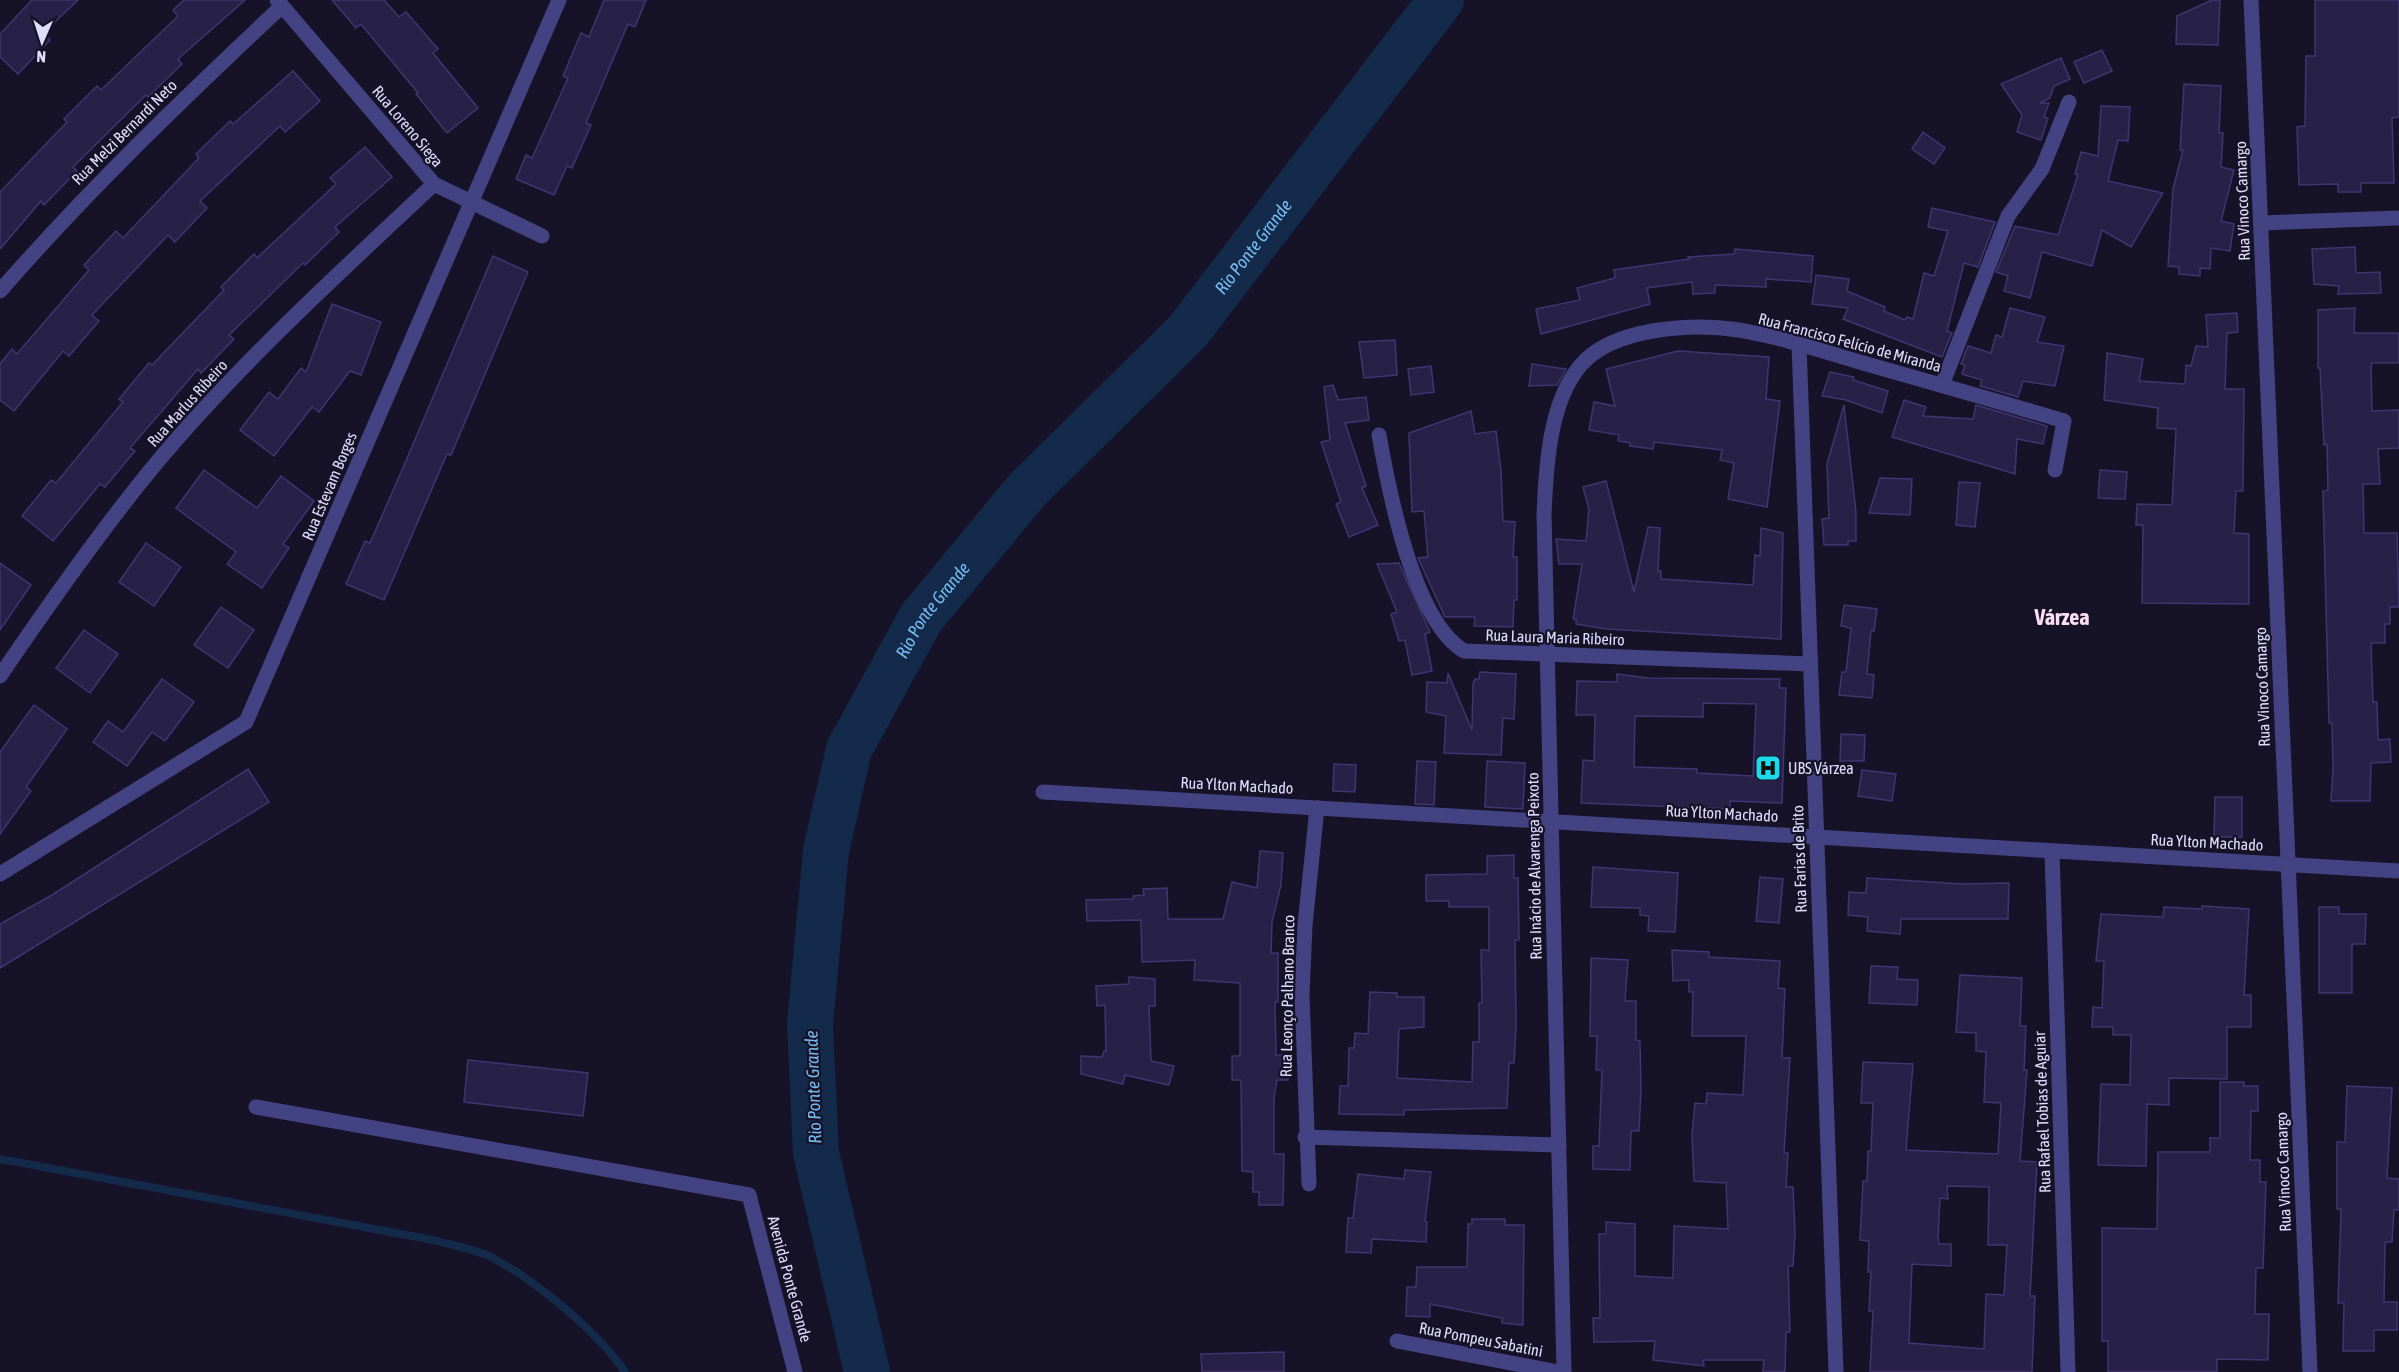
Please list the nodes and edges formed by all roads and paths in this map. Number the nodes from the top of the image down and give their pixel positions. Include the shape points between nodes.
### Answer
1 (560, 0) edge
2 (2251, 0) edge
3 (280, 3) edge
4 (2069, 102) dead end
5 (434, 184) junction
6 (472, 202) junction
7 (2399, 218) edge
8 (2261, 223) junction
9 (542, 236) dead end
10 (0, 291) edge
11 (1798, 344) junction
12 (1581, 365) joint
13 (1942, 385) junction
14 (1379, 435) dead end
15 (2055, 470) dead end
16 (1548, 655) junction
17 (1810, 664) junction
18 (0, 676) edge
19 (1042, 792) dead end
20 (1317, 808) junction
21 (1551, 821) junction
22 (1817, 837) junction
23 (2052, 851) junction
24 (2288, 864) junction
25 (2399, 871) edge
26 (0, 874) edge
27 (256, 1107) dead end
28 (1305, 1137) junction
29 (1558, 1145) junction
30 (1309, 1184) dead end
31 (1397, 1341) dead end
32 (795, 1372) edge
33 (1558, 1372) edge
34 (1564, 1372) edge
35 (1836, 1372) edge
36 (2068, 1372) edge
37 (2310, 1372) edge

1 - 6 street, Rua Estevam Borges
2 - 8 street, Rua Vinoco Camargo
3 - 5 street, Rua Loreno Siega
3 - 10 street, Rua Melzi Bernardi Neto via 69,212
4 - 13 street via 2042,169 2008,216
5 - 6 street, Rua Loreno Siega
5 - 18 street, Rua Marlus Ribeiro via 239,371 153,467 68,576
6 - 9 street, Rua Loreno Siega
6 - 26 street, Rua Estevam Borges via 246,722
7 - 8 street
8 - 24 street, Rua Vinoco Camargo
11 - 12 street, Rua Francisco Felício de Miranda via 1739,330 1669,328 1616,341
11 - 13 street, Rua Francisco Felício de Miranda
11 - 17 street, Rua Farias de Brito
12 - 16 street, Rua Inácio de Alvarenga Peixoto via 1553,426 1546,464
13 - 15 street, Rua Francisco Felício de Miranda via 2064,421
14 - 16 street, Rua Laura Maria Ribeiro via 1406,549 1438,626 1464,651
16 - 17 street, Rua Laura Maria Ribeiro
16 - 21 street, Rua Inácio de Alvarenga Peixoto
17 - 22 street, Rua Farias de Brito
19 - 20 street, Rua Ylton Machado
20 - 21 street, Rua Ylton Machado
20 - 28 street, Rua Leonço Palhano Branco via 1302,994
21 - 22 street, Rua Ylton Machado
21 - 29 street, Rua Inácio de Alvarenga Peixoto
22 - 23 street, Rua Ylton Machado
22 - 35 street, Rua Farias de Brito
23 - 24 street, Rua Ylton Machado
23 - 36 street, Rua Rafael Tobias de Aguiar
24 - 25 street, Rua Ylton Machado
24 - 37 street, Rua Vinoco Camargo
27 - 32 street, Avenida Ponte Grande via 749,1195
28 - 29 street
28 - 30 street, Rua Leonço Palhano Branco
29 - 34 street, Rua Inácio de Alvarenga Peixoto
31 - 33 street, Rua Pompeu Sabatini

